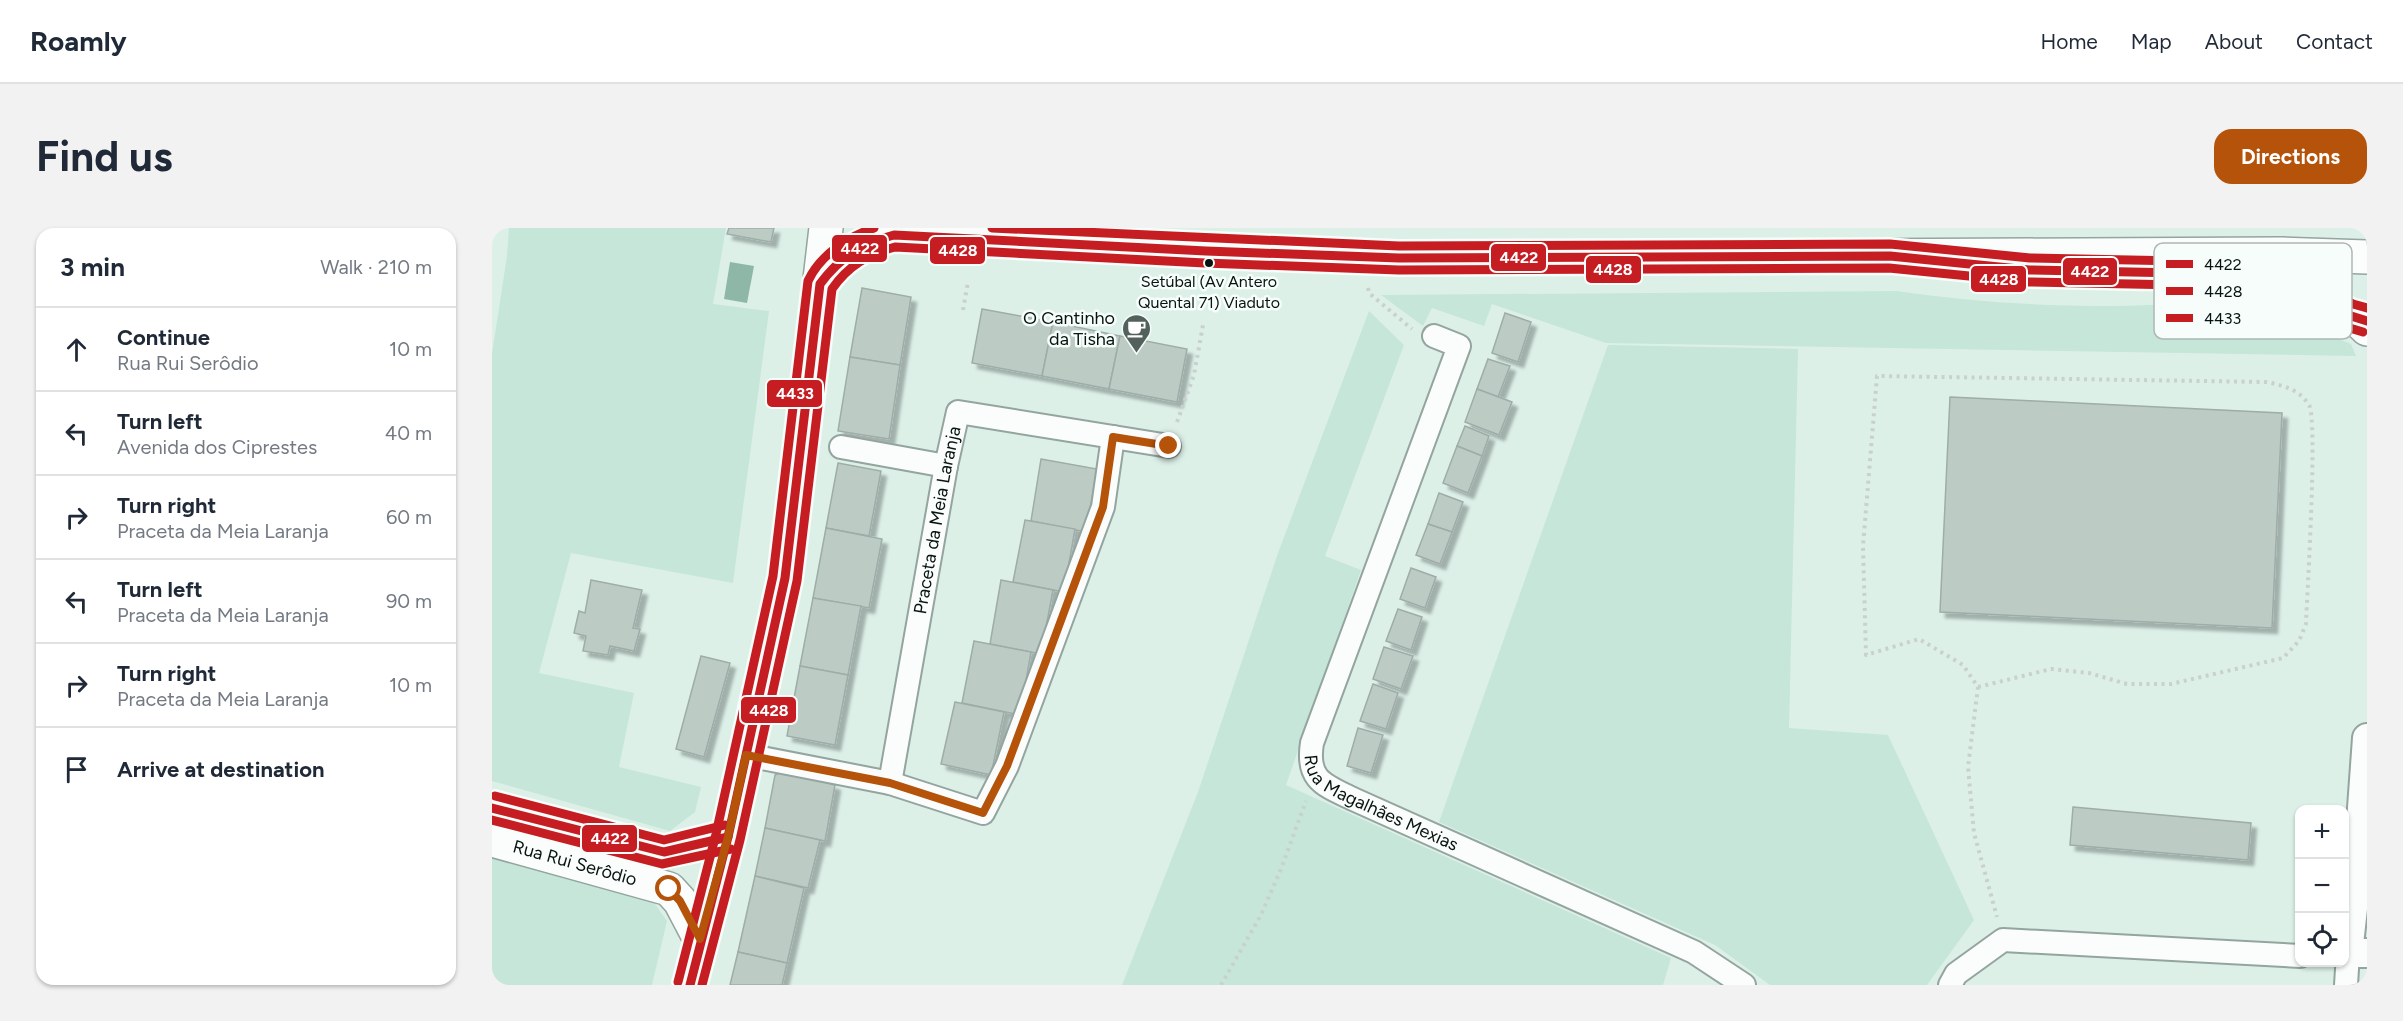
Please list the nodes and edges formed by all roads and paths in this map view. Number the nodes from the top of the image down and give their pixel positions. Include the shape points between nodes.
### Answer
1 (826, 228) edge
2 (2154, 255) edge
3 (1890, 256) junction
4 (2352, 256) edge
5 (2367, 257) edge
6 (2154, 272) edge
7 (1368, 281) dead end
8 (968, 282) dead end
9 (820, 284) junction
10 (963, 310) dead end
11 (1203, 325) dead end
12 (1434, 336) joint
13 (1113, 437) junction
14 (1169, 446) joint
15 (841, 447) dead end
16 (946, 466) junction
17 (1978, 687) junction
18 (2367, 738) edge
19 (746, 755) junction
20 (1315, 777) junction
21 (890, 783) junction
22 (492, 808) edge
23 (728, 837) junction
24 (492, 840) edge
25 (2358, 864) junction
26 (2367, 892) edge
27 (700, 939) junction
28 (2003, 940) junction
29 (2353, 953) edge
30 (2295, 956) edge
31 (690, 985) edge
32 (1221, 985) edge
33 (1744, 985) edge
34 (1950, 985) edge
35 (2346, 985) edge

1 - 9 main road
2 - 3 main road
3 - 6 main road via 2029,270
3 - 9 main road via 1399,258 894,235 878,238 846,254
4 - 5 main road
7 - 12 path via 1369,293 1414,332 1421,337
8 - 10 path
9 - 19 main road via 785,578
11 - 14 path via 1194,375
12 - 20 street, Rua Magalhães Mexias via 1459,346 1312,743 1310,766
13 - 14 street, Praceta da Meia Laranja
13 - 16 street, Praceta da Meia Laranja via 958,412
13 - 21 street via 1103,507 1007,766 983,813
15 - 16 street
16 - 21 street, Praceta da Meia Laranja
17 - 17 path via 2051,669 2127,684 2171,684 2283,658 2299,641 2306,624 2311,406 2294,388 2267,382 1877,376 1863,546 1866,655 1919,639 1963,665
17 - 28 path via 1968,767 1974,833
18 - 25 street
19 - 21 street
19 - 23 main road
20 - 32 path via 1261,915
20 - 33 street, Rua Magalhães Mexias via 1353,799 1694,952
22 - 23 main road, Rua Rui Serôdio via 664,852
23 - 27 main road
24 - 27 main road, Rua Rui Serôdio via 669,889 680,901
25 - 26 street
25 - 29 street
27 - 31 main road
28 - 30 street
28 - 34 street via 1956,974
29 - 35 street

